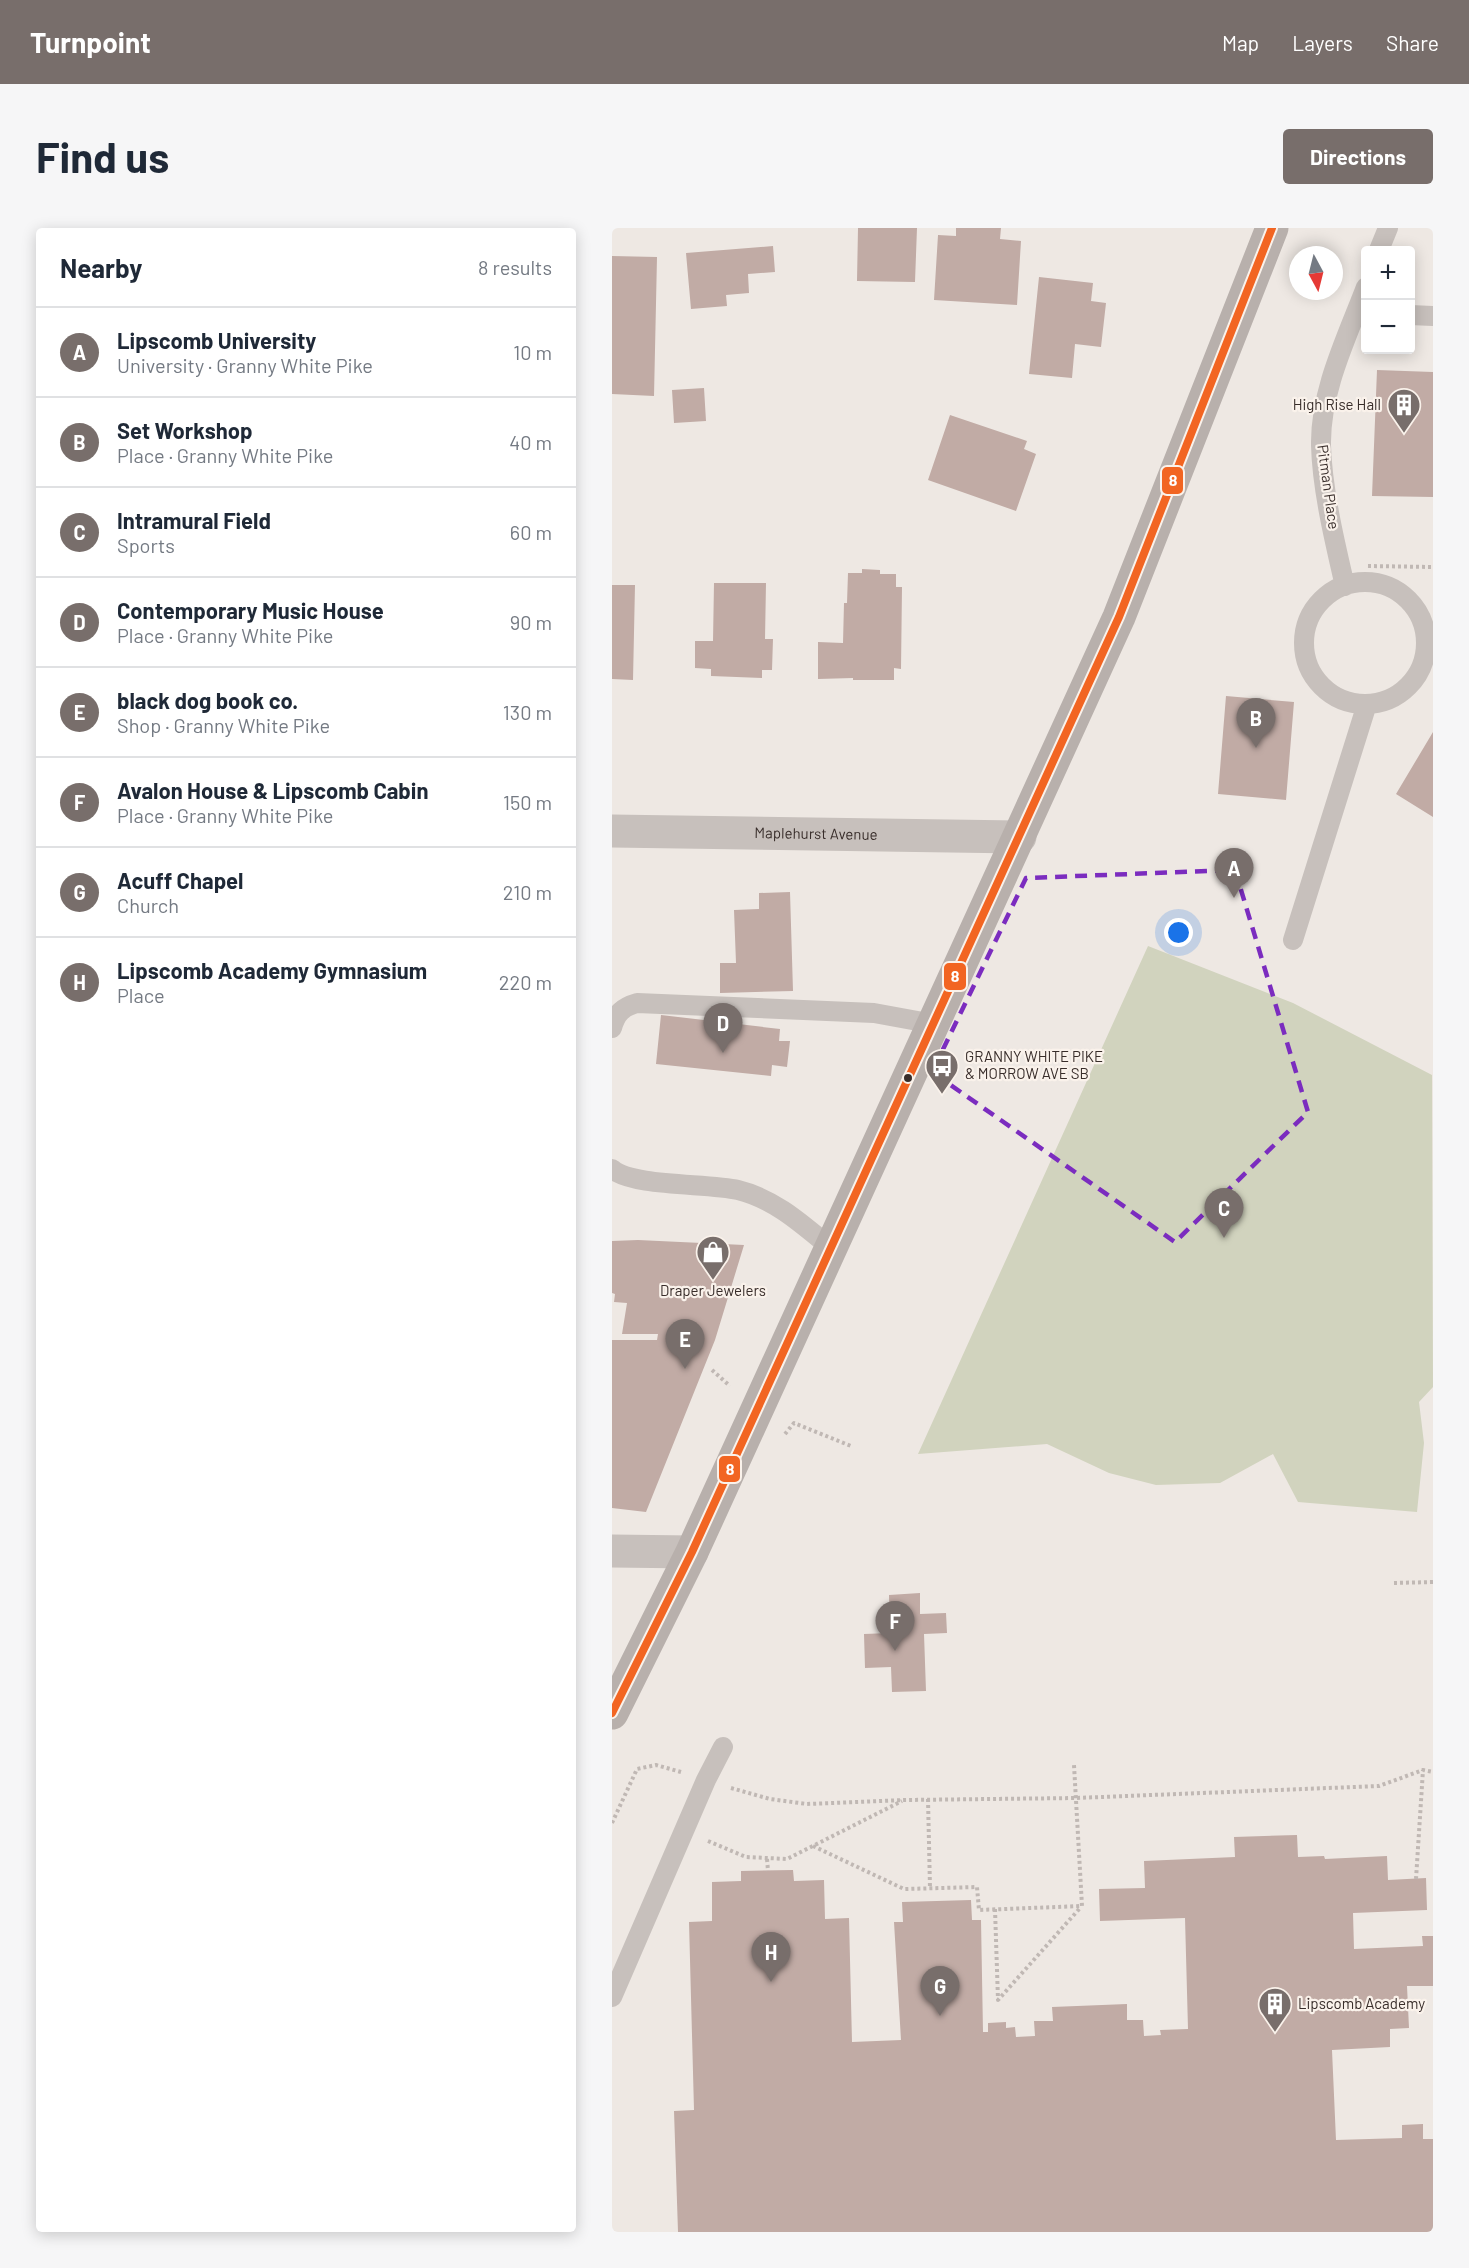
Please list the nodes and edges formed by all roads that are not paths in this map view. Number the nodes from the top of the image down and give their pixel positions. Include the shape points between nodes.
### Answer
1 (1272, 228) edge
2 (1388, 228) edge
3 (1381, 246) edge
4 (1361, 313) edge
5 (1415, 315) edge
6 (1433, 316) edge
7 (1345, 586) junction
8 (1430, 634) edge
9 (1367, 704) junction
10 (612, 831) edge
11 (1020, 837) junction
12 (1293, 940) dead end
13 (934, 1024) junction
14 (612, 1028) edge
15 (612, 1169) edge
16 (831, 1248) junction
17 (612, 1551) edge
18 (692, 1552) junction
19 (612, 1713) edge
20 (723, 1747) dead end
21 (612, 1997) edge

1 - 11 main road via 1119,618
2 - 3 lane
4 - 7 lane, Pitman Place via 1329,387 1321,444
5 - 6 lane
7 - 8 lane via 1376,582 1394,588 1410,600
7 - 9 lane via 1321,600 1309,617 1304,637 1305,658 1314,677 1328,692 1347,702
8 - 9 lane via 1419,674 1405,690 1387,701
9 - 12 lane
10 - 11 street, Maplehurst Avenue
11 - 13 main road
13 - 14 lane via 874,1013 637,1003 624,1007
13 - 16 main road
15 - 16 lane via 635,1180 705,1185 765,1199
16 - 18 main road
17 - 18 street
18 - 19 main road
20 - 21 lane

